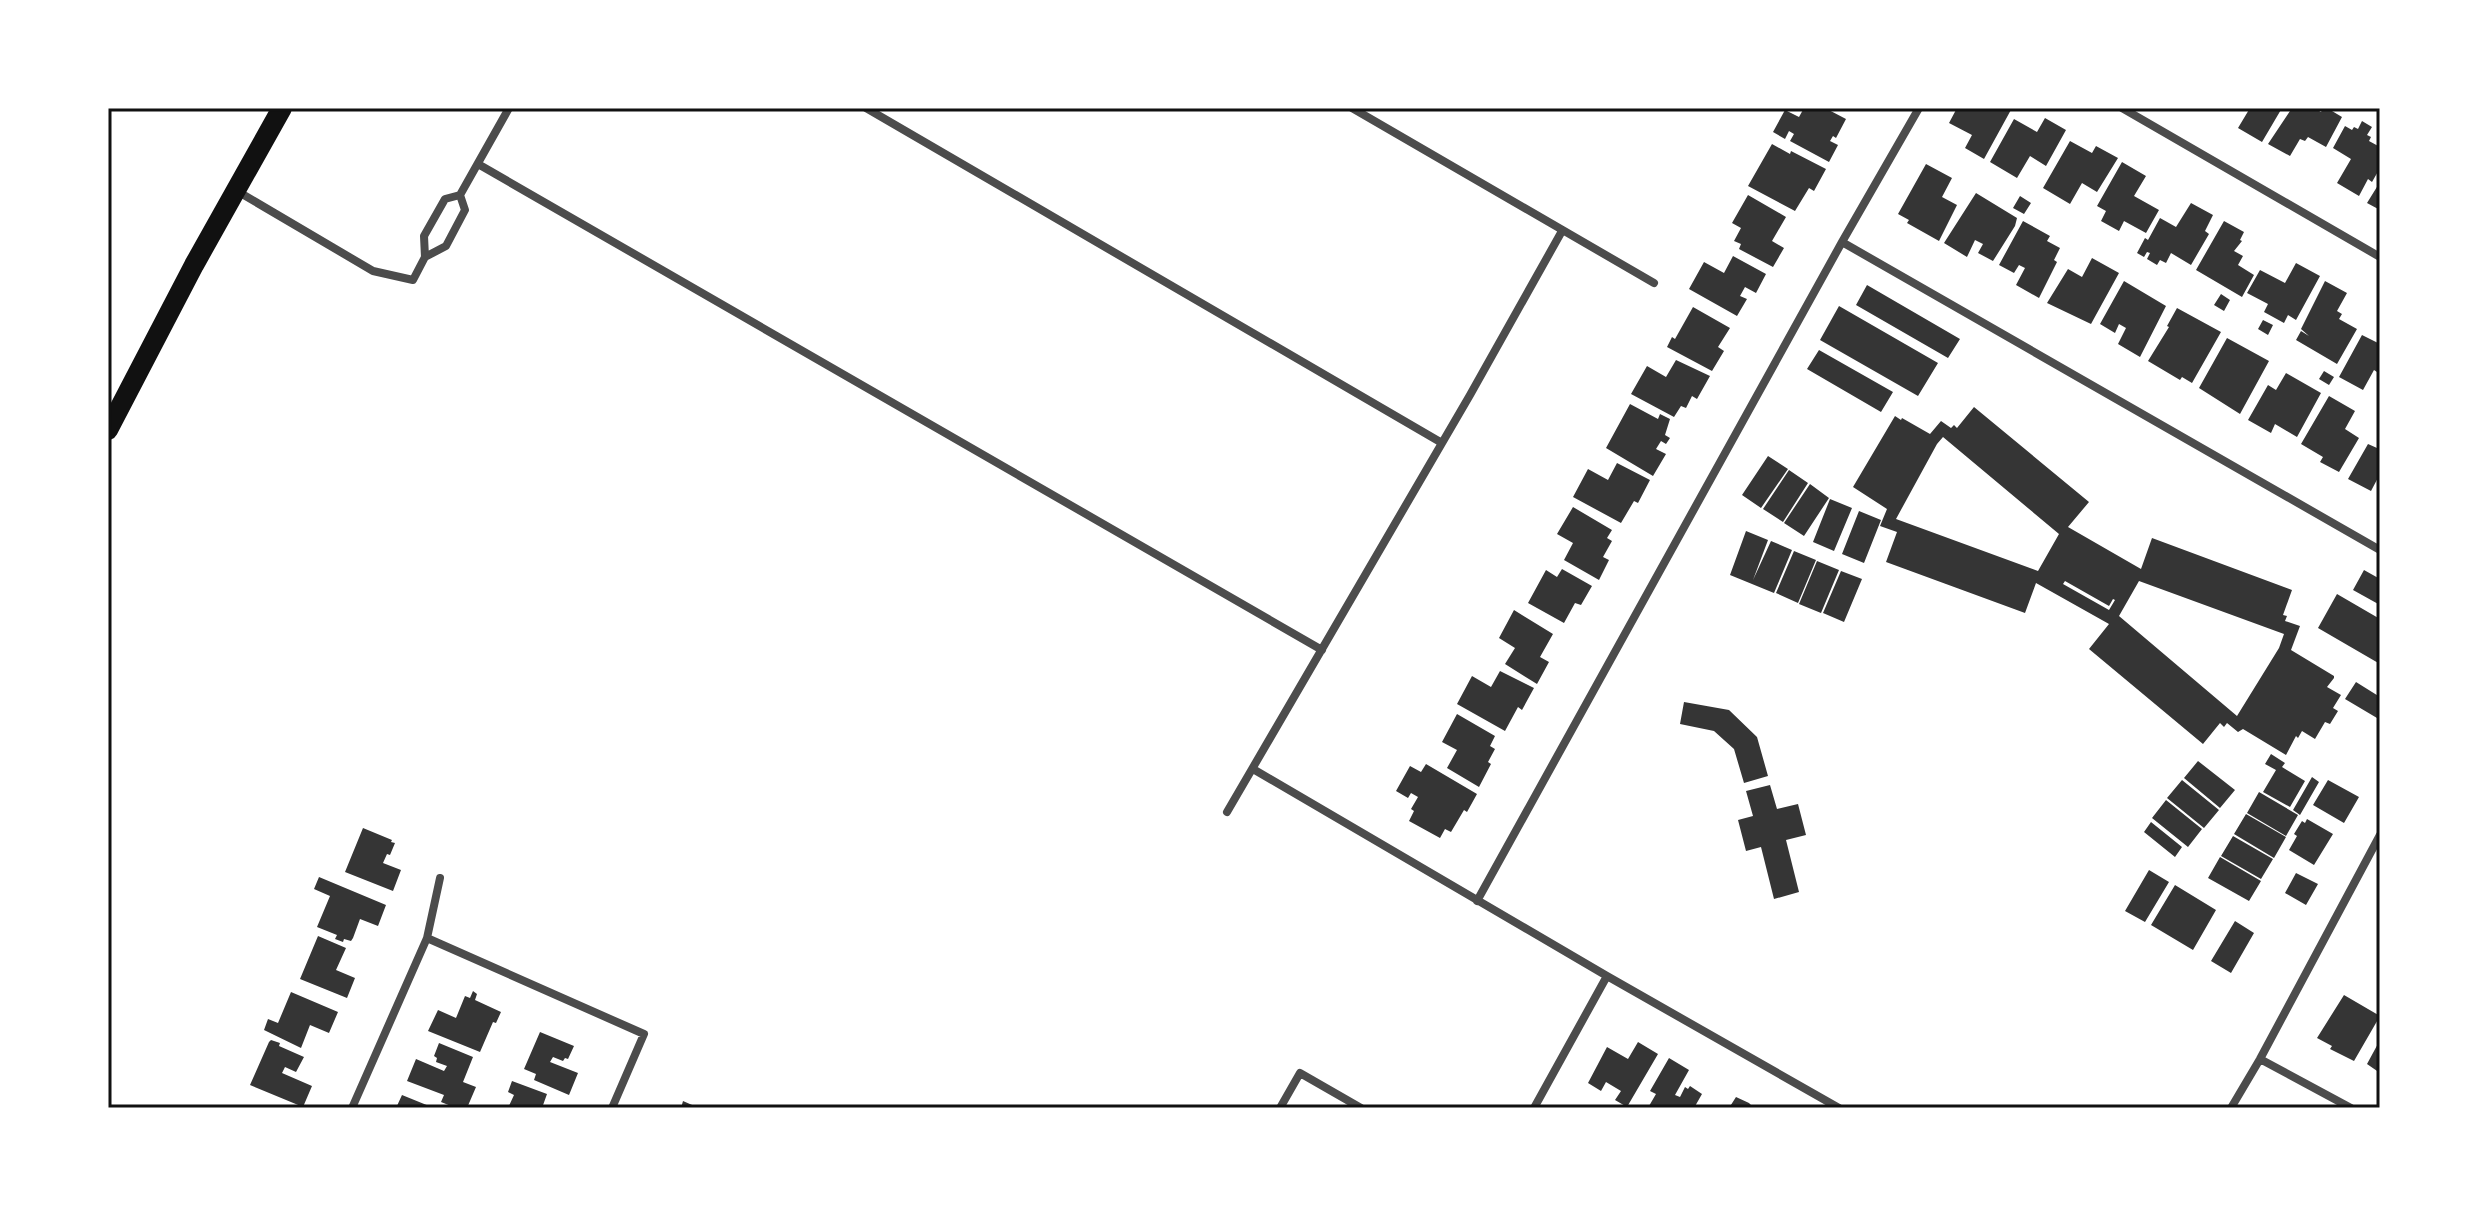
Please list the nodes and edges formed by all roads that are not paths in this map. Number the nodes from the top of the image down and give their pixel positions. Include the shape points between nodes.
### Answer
1 (282, 108) edge
2 (509, 108) edge
3 (866, 108) edge
4 (1352, 108) edge
5 (1919, 108) edge
6 (2122, 108) edge
7 (478, 164) junction
8 (236, 190) junction
9 (460, 195) junction
10 (1562, 231) junction
11 (1842, 242) junction
12 (425, 257) junction
13 (2380, 257) edge
14 (1654, 283) dead end
15 (108, 430) edge
16 (1442, 443) junction
17 (2380, 550) edge
18 (1322, 650) junction
19 (1253, 769) junction
20 (1227, 812) dead end
21 (2380, 835) edge
22 (440, 878) dead end
23 (1477, 901) junction
24 (427, 938) junction
25 (1607, 976) junction
26 (2260, 1059) junction
27 (352, 1108) edge
28 (612, 1108) edge
29 (1280, 1108) edge
30 (1361, 1108) edge
31 (1534, 1108) edge
32 (1839, 1108) edge
33 (2231, 1108) edge
34 (2351, 1108) edge

1 - 8 main road
2 - 7 street
3 - 16 street
4 - 10 street
5 - 11 street
6 - 13 street
7 - 9 street
7 - 18 street
8 - 12 street via 373,271 413,280
8 - 15 main road
9 - 12 street via 445,199 424,236
9 - 12 street via 465,210 446,246
10 - 14 street
10 - 16 street
11 - 17 street
11 - 23 street
16 - 18 street
18 - 19 street
19 - 20 street
19 - 23 street
21 - 26 street
22 - 24 street
23 - 25 street
24 - 27 street
24 - 28 street via 644,1034
25 - 31 street
25 - 32 street
26 - 33 street
26 - 34 street
29 - 30 street via 1300,1073

